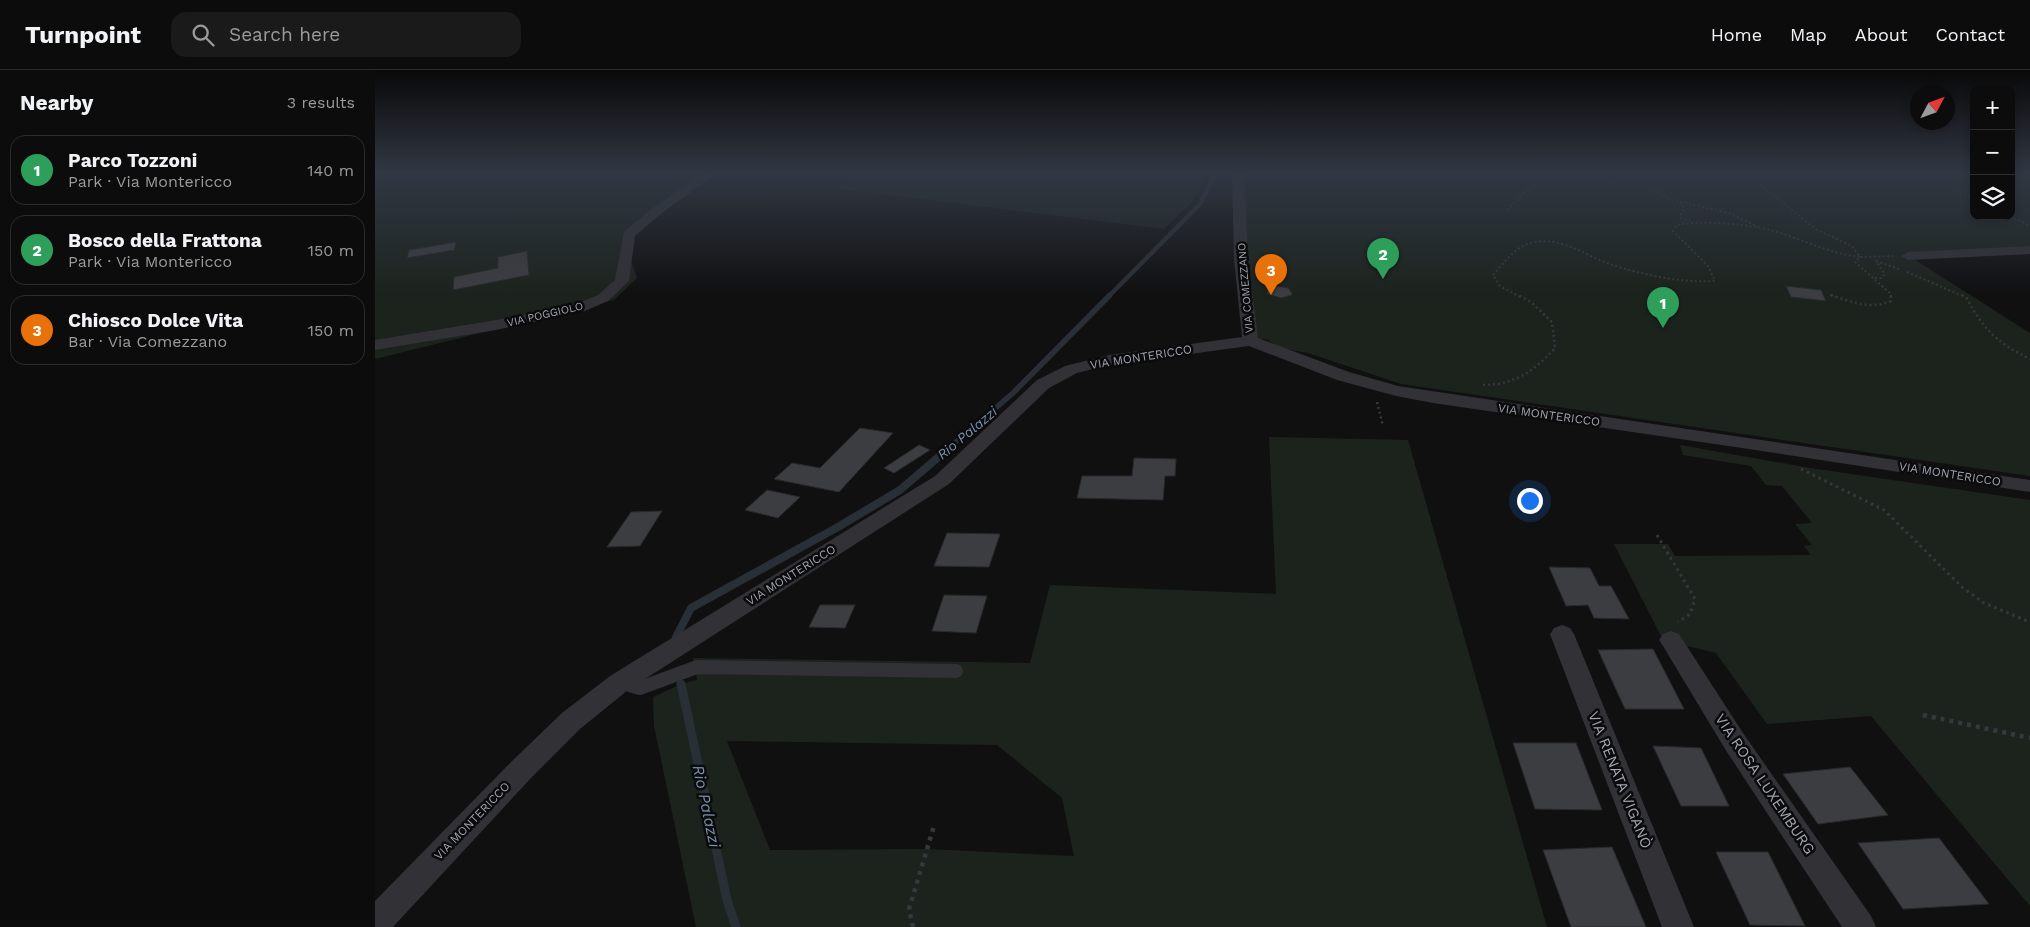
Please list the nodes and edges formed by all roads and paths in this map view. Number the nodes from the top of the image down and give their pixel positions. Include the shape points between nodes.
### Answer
1 (653, 214) edge
2 (1239, 214) edge
3 (1681, 214) edge
4 (1731, 214) edge
5 (1797, 214) edge
6 (2015, 218) edge
7 (1691, 222) junction
8 (2030, 226) edge
9 (1761, 228) junction
10 (2030, 250) edge
11 (1908, 256) joint
12 (1860, 257) junction
13 (1871, 257) junction
14 (1876, 261) junction
15 (1874, 278) junction
16 (1829, 295) dead end
17 (1250, 341) junction
18 (375, 345) edge
19 (2030, 359) edge
20 (1479, 385) dead end
21 (1375, 394) dead end
22 (1383, 426) dead end
23 (1799, 468) dead end
24 (2030, 486) edge
25 (1657, 535) dead end
26 (2030, 622) edge
27 (1562, 634) dead end
28 (1671, 640) joint
29 (956, 671) dead end
30 (619, 683) junction
31 (1923, 714) dead end
32 (2030, 738) edge
33 (934, 826) dead end
34 (375, 923) edge
35 (913, 927) edge
36 (1678, 927) edge
37 (1861, 927) edge

1 - 18 street, VIA POGGIOLO via 629,235 622,281 603,298 580,308
2 - 17 street, VIA COMEZZANO
3 - 7 path via 1681,218
4 - 9 path
5 - 12 path via 1817,230 1852,246
6 - 8 path
7 - 9 path
7 - 20 path via 1677,225 1673,231 1706,264 1715,281 1701,283 1669,278 1608,263 1559,242 1527,243 1493,275 1500,286 1531,302 1552,322 1555,348 1537,368 1518,381
9 - 12 path via 1841,256
10 - 11 street
11 - 13 path
12 - 13 path
12 - 15 path via 1855,262
13 - 14 path
14 - 15 path via 1885,274
14 - 19 path via 1921,276 1966,297 1980,322 1996,338
15 - 16 path via 1891,294 1891,301 1882,306 1869,307
17 - 24 street, VIA MONTERICCO via 1343,376 1433,398
17 - 30 street, VIA MONTERICCO via 1109,360 1071,369 1043,384 943,480
21 - 22 path
23 - 26 path via 1884,510 1963,588 1984,603
25 - 28 path via 1695,599 1690,614 1676,624 1660,625
27 - 36 street, VIA RENATA VIGANÒ
28 - 37 street, VIA ROSA LUXEMBURG via 1734,741
29 - 30 lane via 697,667 640,688
30 - 34 street, VIA MONTERICCO via 571,721
31 - 32 path
33 - 35 path via 909,909

